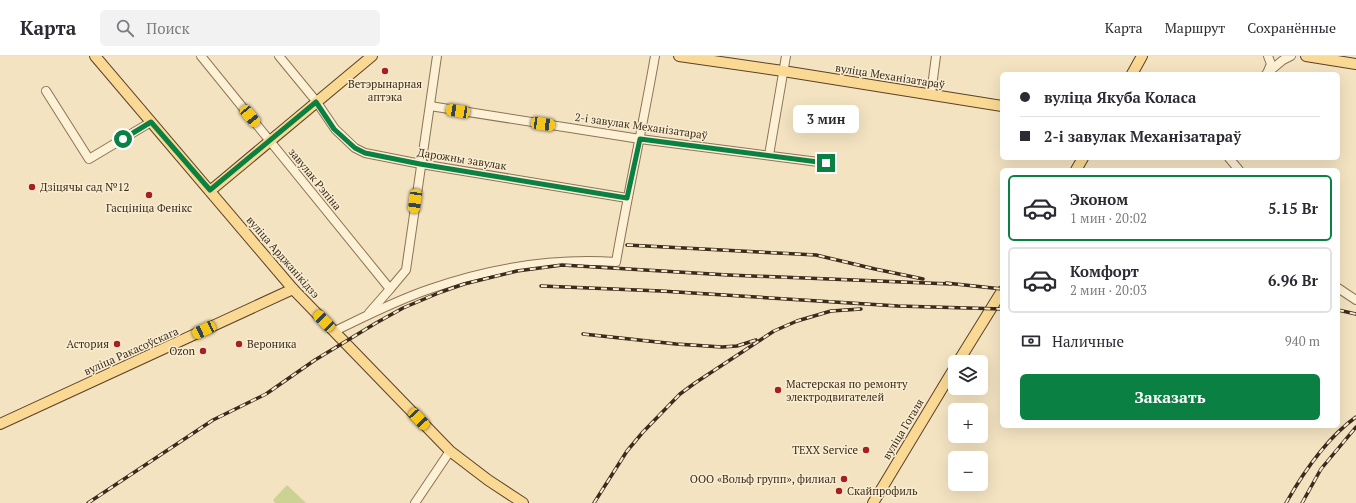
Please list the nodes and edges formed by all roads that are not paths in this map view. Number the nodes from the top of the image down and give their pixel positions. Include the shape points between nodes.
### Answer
1 (95, 56) edge
2 (201, 56) edge
3 (279, 56) edge
4 (372, 56) edge
5 (437, 56) edge
6 (655, 56) edge
7 (680, 56) edge
8 (786, 56) edge
9 (936, 56) edge
10 (1142, 56) edge
11 (1268, 56) edge
12 (1291, 56) edge
13 (1306, 56) edge
14 (1356, 64) edge
15 (783, 71) junction
16 (1133, 72) edge
17 (1267, 72) edge
18 (1268, 72) edge
19 (46, 91) dead end
20 (931, 94) junction
21 (316, 102) junction
22 (430, 106) junction
23 (1000, 106) edge
24 (151, 122) junction
25 (640, 139) junction
26 (270, 140) junction
27 (769, 155) junction
28 (1231, 160) edge
29 (826, 163) dead end
30 (420, 164) junction
31 (1237, 168) edge
32 (210, 190) junction
33 (627, 198) junction
34 (293, 289) junction
35 (390, 289) junction
36 (1340, 289) edge
37 (1000, 295) edge
38 (1356, 300) edge
39 (367, 316) junction
40 (335, 331) junction
41 (962, 355) edge
42 (948, 379) edge
43 (0, 424) edge
44 (450, 451) junction
45 (414, 503) edge
46 (523, 503) edge
47 (873, 503) edge

1 - 24 main road, вуліца Арджанікідзэ
2 - 26 street, завулак Рэпіна
3 - 21 street, Дарожны завулак
4 - 21 main road
5 - 22 street
6 - 25 street
7 - 15 main road, вуліца Механізатараў
8 - 15 street
9 - 20 street
10 - 16 main road
11 - 17 street via 1271,64
12 - 18 street
13 - 14 main road
15 - 20 main road, вуліца Механізатараў
15 - 27 street
19 - 24 street via 89,159
20 - 23 main road, вуліца Механізатараў
21 - 26 main road
21 - 30 street, Дарожны завулак via 334,129 355,148 365,153
22 - 25 street, 2-і завулак Механізатараў
22 - 30 street
24 - 32 main road, вуліца Арджанікідзэ
25 - 27 street, 2-і завулак Механізатараў
25 - 33 street
26 - 32 main road
26 - 35 street, завулак Рэпіна
27 - 29 street, 2-і завулак Механізатараў
28 - 31 street
30 - 33 street, Дарожны завулак
30 - 35 street via 406,270
32 - 34 main road, вуліца Арджанікідзэ
33 - 39 street via 616,262 590,260 520,265 443,284
34 - 40 main road, вуліца Арджанікідзэ
34 - 43 main road, вуліца Ракасоўскага
35 - 39 street
36 - 38 street
37 - 41 main road
39 - 40 street
40 - 44 main road, вуліца Арджанікідзэ
42 - 47 main road, вуліца Гогаля
44 - 45 street
44 - 46 main road, вуліца Арджанікідзэ

